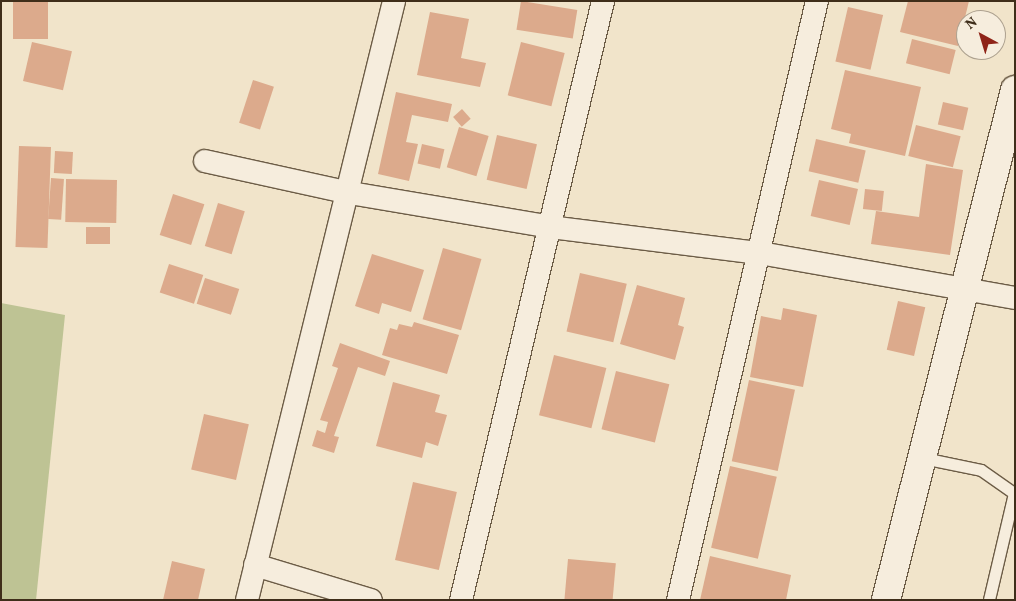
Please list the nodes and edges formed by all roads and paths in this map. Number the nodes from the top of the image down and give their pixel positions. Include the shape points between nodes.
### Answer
1 (394, 1) edge
2 (603, 1) edge
3 (817, 1) edge
4 (1015, 90) edge
5 (205, 161) dead end
6 (350, 193) junction
7 (550, 227) junction
8 (760, 253) junction
9 (966, 289) junction
10 (1015, 298) edge
11 (922, 458) junction
12 (256, 565) junction
13 (248, 600) edge
14 (371, 600) edge
15 (461, 600) edge
16 (678, 600) edge
17 (886, 600) edge
18 (989, 600) edge

1 - 6 street
2 - 7 street
3 - 8 street
4 - 9 street
5 - 6 street
6 - 7 street
6 - 12 street
7 - 8 street
7 - 15 street
8 - 9 street
8 - 16 street
9 - 10 street
9 - 11 street
11 - 17 street
11 - 18 lane via 981,470 1014,493
12 - 13 street
12 - 14 street

